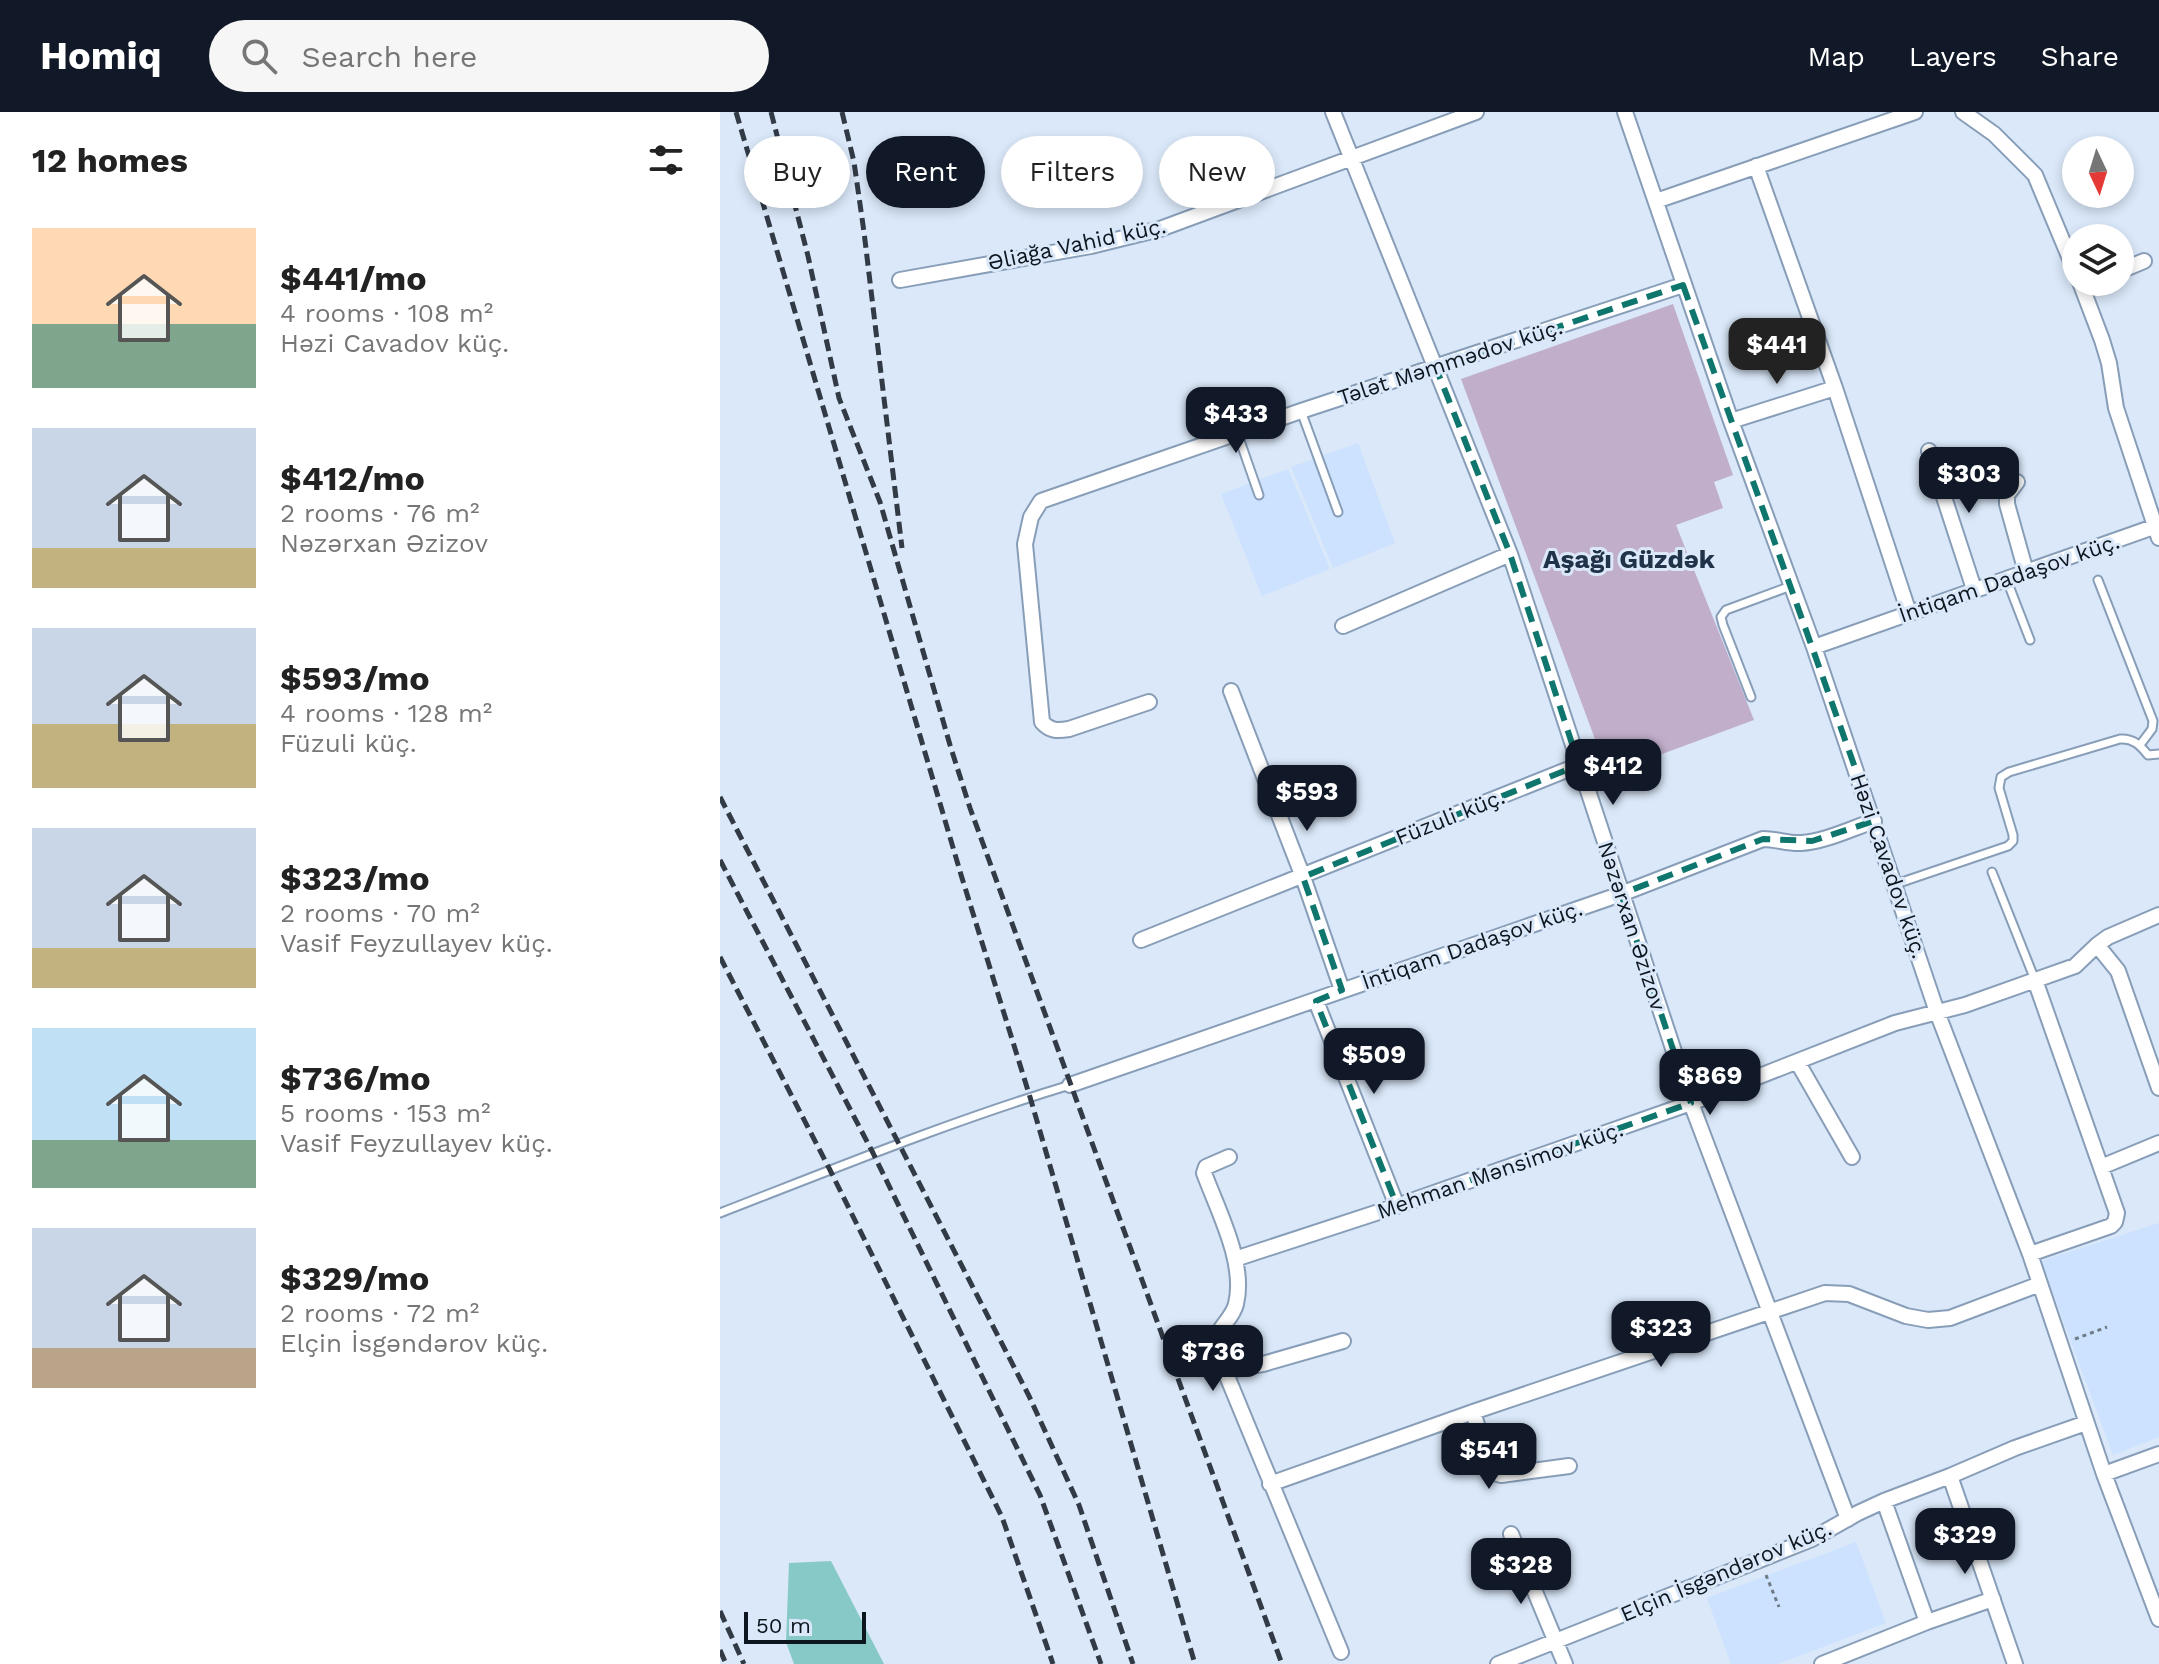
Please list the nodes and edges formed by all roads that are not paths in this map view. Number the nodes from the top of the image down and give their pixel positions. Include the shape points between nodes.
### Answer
1 (1333, 112) edge
2 (1476, 112) edge
3 (1625, 112) edge
4 (1915, 112) edge
5 (1963, 112) edge
6 (1350, 157) junction
7 (1756, 166) junction
8 (1656, 201) junction
9 (2062, 236) edge
10 (2144, 261) dead end
11 (2134, 265) edge
12 (900, 280) dead end
13 (1683, 285) junction
14 (2087, 296) edge
15 (1436, 368) junction
16 (1835, 388) junction
17 (1301, 411) junction
18 (1731, 421) junction
19 (1238, 435) junction
20 (1929, 451) dead end
21 (2017, 482) dead end
22 (1259, 495) dead end
23 (1338, 512) dead end
24 (2158, 530) edge
25 (1510, 554) junction
26 (2026, 572) junction
27 (2006, 578) junction
28 (2098, 580) dead end
29 (1791, 586) junction
30 (1974, 589) junction
31 (1909, 613) junction
32 (1343, 626) dead end
33 (2030, 640) dead end
34 (1814, 647) junction
35 (1231, 691) dead end
36 (1751, 697) dead end
37 (1149, 702) dead end
38 (2140, 745) junction
39 (2159, 754) edge
40 (1579, 765) junction
41 (1874, 821) junction
42 (1992, 872) dead end
43 (1303, 877) junction
44 (1896, 884) junction
45 (1621, 894) junction
46 (2159, 915) edge
47 (1141, 940) dead end
48 (2097, 945) junction
49 (2035, 980) junction
50 (1342, 990) junction
51 (1316, 1001) junction
52 (1937, 1012) junction
53 (1798, 1063) junction
54 (1070, 1085) joint
55 (2159, 1088) edge
56 (1691, 1103) junction
57 (2159, 1143) edge
58 (1229, 1157) dead end
59 (1852, 1157) dead end
60 (2101, 1167) junction
61 (1397, 1206) junction
62 (720, 1213) edge
63 (2030, 1254) junction
64 (1235, 1259) junction
65 (2040, 1284) junction
66 (1769, 1312) junction
67 (1343, 1341) dead end
68 (1225, 1371) junction
69 (1473, 1412) junction
70 (2086, 1423) junction
71 (2159, 1454) edge
72 (1569, 1466) dead end
73 (2104, 1474) junction
74 (1950, 1476) junction
75 (1270, 1484) junction
76 (1884, 1501) junction
77 (1848, 1519) junction
78 (1511, 1534) dead end
79 (1993, 1599) junction
80 (2159, 1619) edge
81 (1927, 1622) junction
82 (1557, 1641) junction
83 (1341, 1652) dead end
84 (1498, 1664) edge
85 (1565, 1664) edge
86 (1822, 1664) edge
87 (2015, 1664) edge

1 - 6 street, Nəzərxan Əzizov
2 - 6 street, Əliağa Vahid küç.
3 - 8 street, Həzi Cavadov küç.
4 - 7 street
5 - 9 street via 2035,175
6 - 12 street, Əliağa Vahid küç. via 1160,229
6 - 15 street, Nəzərxan Əzizov
7 - 8 street
7 - 16 street
8 - 13 street, Həzi Cavadov küç.
10 - 11 street
13 - 15 street, Tələt Məmmədov küç.
13 - 18 street, Həzi Cavadov küç.
14 - 24 street via 2109,363 2116,408
15 - 17 street, Tələt Məmmədov küç.
15 - 25 street, Nəzərxan Əzizov
16 - 18 street
16 - 31 street
17 - 19 street, Tələt Məmmədov küç.
17 - 23 lane
18 - 29 street, Həzi Cavadov küç.
19 - 22 lane
19 - 37 street, Tələt Məmmədov küç. via 1041,501 1031,517 1025,544 1042,722 1058,731 1069,729
20 - 30 street
21 - 26 street via 2007,504
24 - 26 street, İntiqam Dadaşov küç.
25 - 32 street
25 - 40 street, Nəzərxan Əzizov
26 - 27 street, İntiqam Dadaşov küç.
27 - 30 street, İntiqam Dadaşov küç.
27 - 33 lane
28 - 38 lane via 2153,721
29 - 34 street, Həzi Cavadov küç.
29 - 36 lane via 1726,610 1721,617
30 - 31 street, İntiqam Dadaşov küç.
31 - 34 street, İntiqam Dadaşov küç.
34 - 41 street, Həzi Cavadov küç.
35 - 43 street
38 - 39 lane via 2148,755
38 - 44 lane via 2120,739 2009,772 2001,777 1999,788 2013,835 2008,846
40 - 43 street, Füzuli küç.
40 - 45 street, Nəzərxan Əzizov
41 - 44 street, Həzi Cavadov küç.
41 - 45 street, İntiqam Dadaşov küç. via 1799,844 1763,839
42 - 49 lane
43 - 47 street, Füzuli küç.
43 - 50 street
44 - 52 street, Həzi Cavadov küç.
45 - 50 street, İntiqam Dadaşov küç.
45 - 56 street, Nəzərxan Əzizov
46 - 48 street, Mehman Mənsimov küç.
48 - 49 street, Mehman Mənsimov küç. via 2075,966
48 - 55 street via 2118,971
49 - 52 street, Mehman Mənsimov küç.
49 - 60 street
50 - 51 street, İntiqam Dadaşov küç.
51 - 54 street, İntiqam Dadaşov küç.
51 - 61 street
52 - 53 street, Mehman Mənsimov küç. via 1895,1023
52 - 63 street, Həzi Cavadov küç.
53 - 56 street, Mehman Mənsimov küç.
53 - 59 street
54 - 62 lane
56 - 61 street, Mehman Mənsimov küç.
56 - 66 street, Nəzərxan Əzizov
57 - 60 street
58 - 64 street via 1204,1173
60 - 63 street via 2115,1203 2115,1222
61 - 64 street, Mehman Mənsimov küç.
63 - 65 street, Həzi Cavadov küç.
64 - 68 street via 1236,1303 1215,1339
65 - 66 street via 1950,1318 1906,1316 1849,1294 1825,1293
65 - 70 street, Həzi Cavadov küç.
66 - 69 street
66 - 77 street, Nəzərxan Əzizov
67 - 68 street
68 - 75 street
69 - 72 street via 1495,1473
69 - 75 street
70 - 73 street, Həzi Cavadov küç.
70 - 74 street, Elçin İsgəndərov küç.
71 - 73 street
73 - 80 street, Həzi Cavadov küç.
74 - 76 street, Elçin İsgəndərov küç.
74 - 79 street
75 - 83 street
76 - 77 street, Elçin İsgəndərov küç.
76 - 81 street
77 - 82 street, Elçin İsgəndərov küç. via 1812,1539
78 - 82 street
79 - 81 street
79 - 87 street
81 - 86 street
82 - 84 street, Elçin İsgəndərov küç.
82 - 85 street

